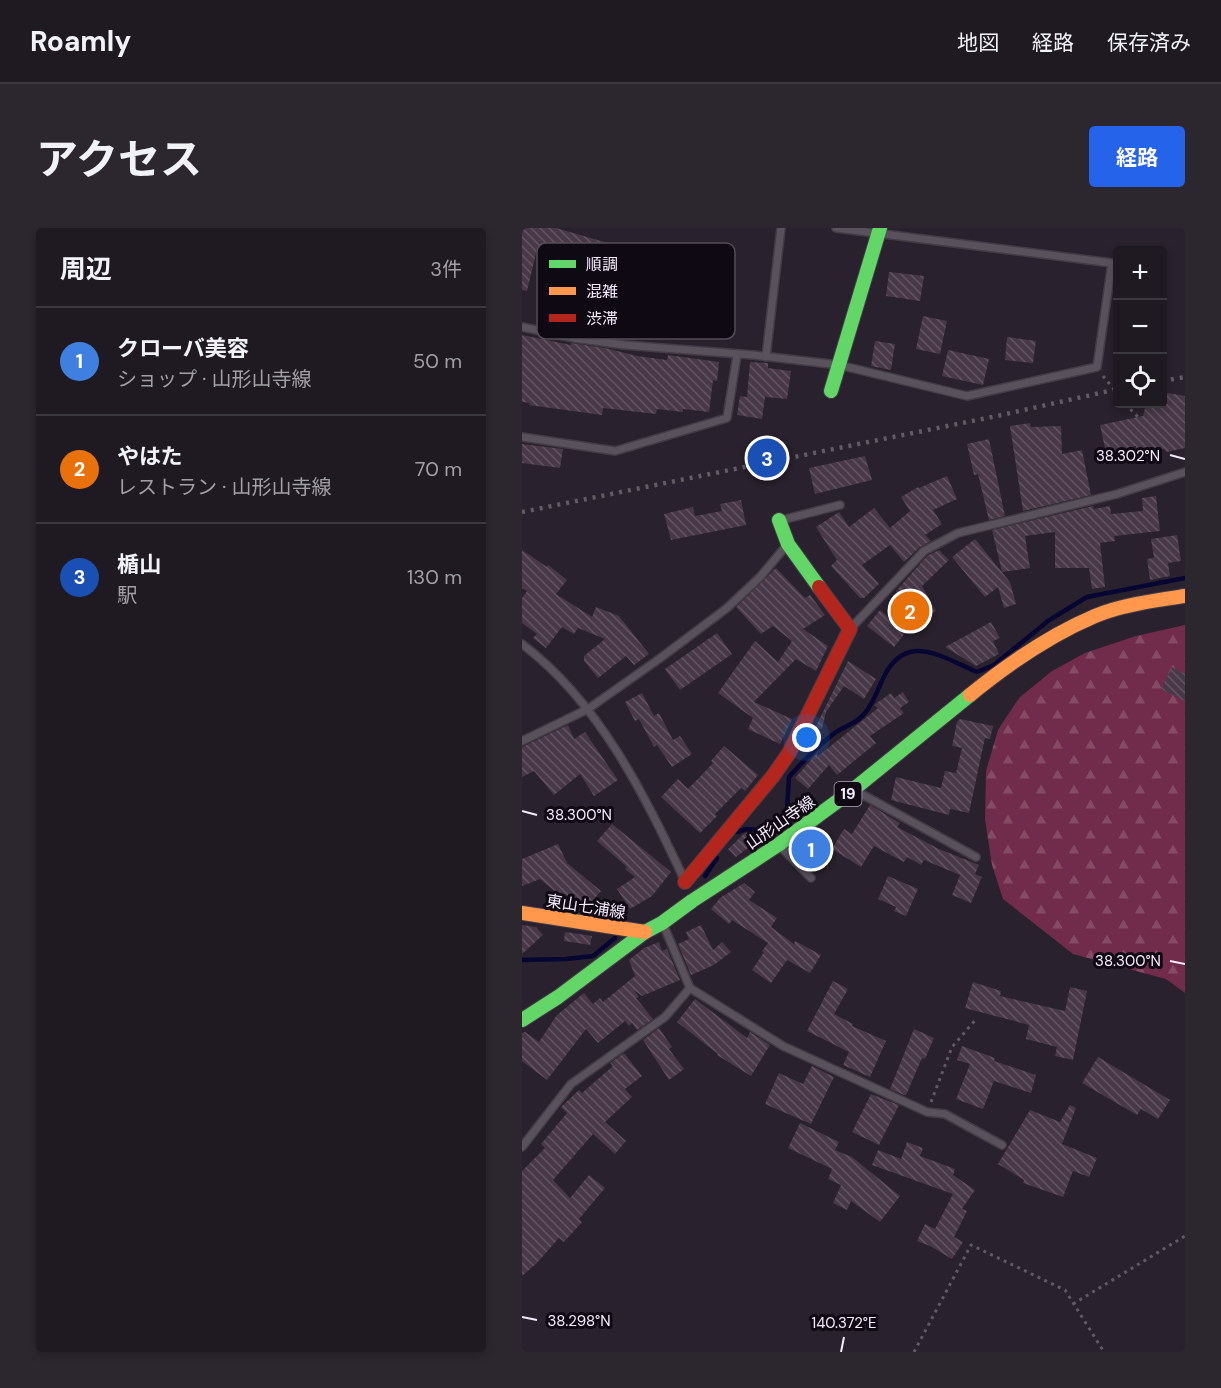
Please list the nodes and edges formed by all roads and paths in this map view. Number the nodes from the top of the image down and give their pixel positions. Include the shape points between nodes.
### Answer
1 (781, 228) edge
2 (836, 228) edge
3 (879, 231) edge
4 (522, 327) edge
5 (537, 330) edge
6 (581, 339) edge
7 (736, 355) junction
8 (766, 357) junction
9 (839, 365) junction
10 (1096, 367) junction
11 (1113, 388) edge
12 (831, 391) dead end
13 (1129, 408) edge
14 (1140, 419) dead end
15 (522, 437) edge
16 (1185, 472) edge
17 (840, 505) dead end
18 (779, 520) joint
19 (788, 544) junction
20 (1185, 596) edge
21 (850, 628) junction
22 (522, 644) edge
23 (588, 709) junction
24 (522, 741) edge
25 (854, 789) junction
26 (778, 844) junction
27 (976, 857) dead end
28 (811, 878) dead end
29 (685, 882) junction
30 (692, 901) junction
31 (522, 913) edge
32 (663, 923) junction
33 (645, 932) junction
34 (690, 988) junction
35 (977, 1018) dead end
36 (522, 1020) edge
37 (927, 1112) junction
38 (1002, 1145) dead end
39 (522, 1147) edge
40 (1185, 1236) edge
41 (1073, 1304) junction
42 (914, 1352) edge
43 (1104, 1352) edge

1 - 8 lane
2 - 3 lane
3 - 9 main road
3 - 10 lane via 1112,263
4 - 5 lane
6 - 7 lane
7 - 8 lane
7 - 15 lane via 727,418 615,451
8 - 9 lane
9 - 10 lane via 967,396
9 - 12 main road
10 - 11 path
13 - 14 path
16 - 21 lane via 1117,495 958,533 924,551
17 - 18 lane
18 - 19 main road
19 - 21 main road
19 - 23 lane via 727,608
20 - 25 main road, 山形山寺線 / 19 via 1097,615 1046,640 977,689
21 - 29 main road via 789,753
22 - 23 lane via 553,669
23 - 24 lane
23 - 29 lane via 626,769
25 - 26 main road, 山形山寺線 / 19
25 - 27 lane
26 - 28 lane
26 - 30 main road, 山形山寺線 / 19
29 - 30 lane
30 - 32 main road, 山形山寺線 / 19
31 - 33 main road, 東山七浦線
32 - 33 main road, 山形山寺線 / 19
32 - 34 lane
33 - 36 main road, 山形山寺線 / 19
34 - 37 lane via 783,1046
34 - 39 lane via 665,1017 571,1084
35 - 37 path via 952,1047
37 - 38 lane via 945,1114
40 - 41 path
41 - 42 path via 1065,1290 971,1245
41 - 43 path

